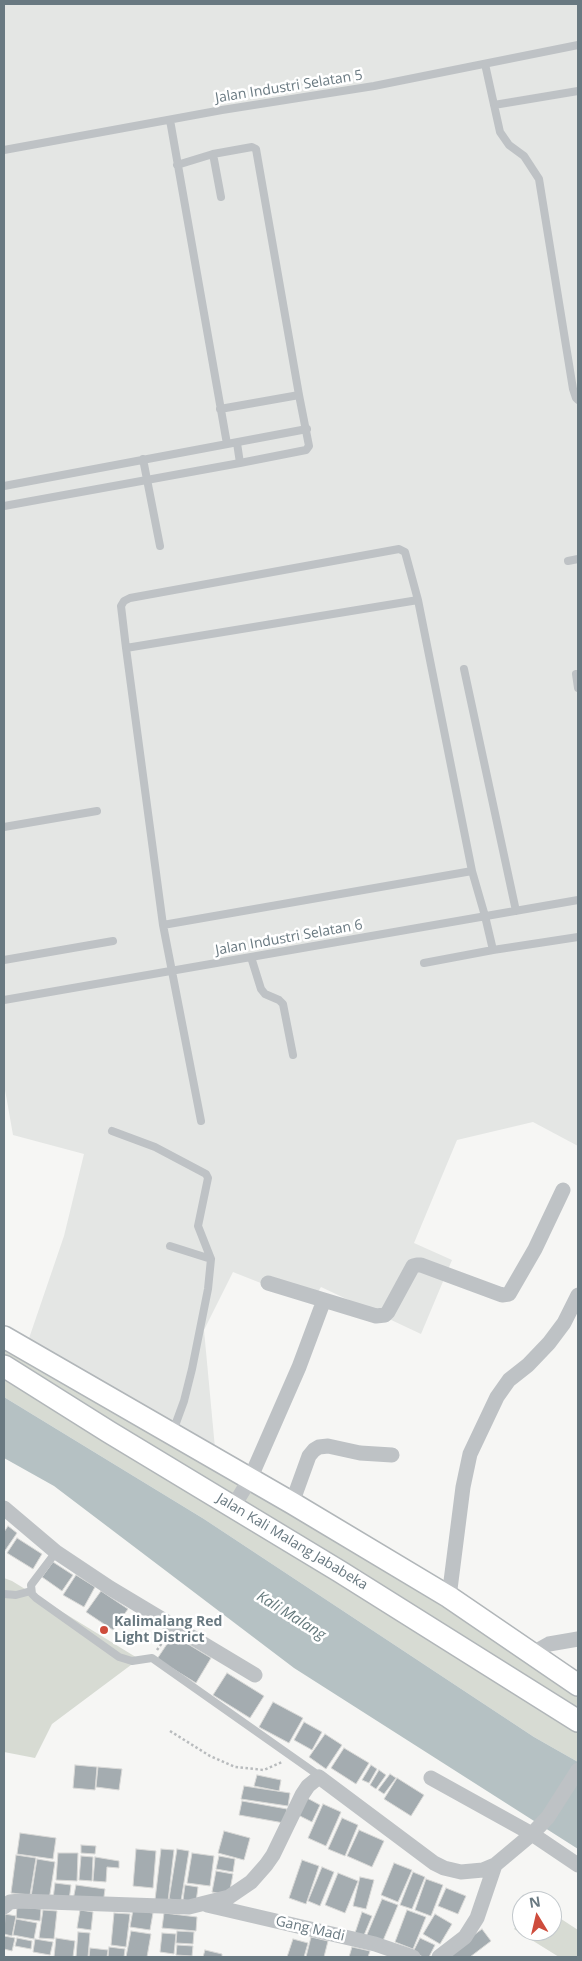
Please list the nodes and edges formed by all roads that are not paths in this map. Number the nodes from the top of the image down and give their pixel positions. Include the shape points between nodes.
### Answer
1 (578, 45) edge
2 (485, 64) junction
3 (578, 91) edge
4 (494, 105) junction
5 (170, 120) junction
6 (4, 150) edge
7 (213, 154) junction
8 (177, 165) junction
9 (221, 196) dead end
10 (299, 395) junction
11 (578, 400) edge
12 (220, 409) junction
13 (307, 429) junction
14 (237, 443) junction
15 (227, 444) junction
16 (143, 459) junction
17 (240, 463) junction
18 (147, 479) junction
19 (4, 486) edge
20 (4, 506) edge
21 (160, 546) dead end
22 (578, 559) edge
23 (568, 560) dead end
24 (418, 600) junction
25 (126, 648) junction
26 (464, 669) dead end
27 (576, 674) dead end
28 (578, 688) edge
29 (97, 811) dead end
30 (4, 827) edge
31 (472, 871) junction
32 (578, 900) edge
33 (516, 911) junction
34 (485, 916) junction
35 (164, 925) junction
36 (578, 937) edge
37 (113, 941) dead end
38 (493, 950) junction
39 (251, 957) junction
40 (4, 960) edge
41 (424, 963) dead end
42 (171, 971) junction
43 (4, 1000) edge
44 (294, 1055) dead end
45 (202, 1121) dead end
46 (112, 1131) dead end
47 (563, 1190) dead end
48 (170, 1246) dead end
49 (211, 1259) junction
50 (268, 1282) dead end
51 (578, 1295) edge
52 (324, 1300) junction
53 (4, 1337) edge
54 (4, 1366) edge
55 (172, 1434) junction
56 (392, 1455) dead end
57 (250, 1479) junction
58 (292, 1503) junction
59 (233, 1507) junction
60 (4, 1508) edge
61 (56, 1552) junction
62 (31, 1591) junction
63 (4, 1594) edge
64 (449, 1598) junction
65 (578, 1639) edge
66 (530, 1654) junction
67 (255, 1675) dead end
68 (578, 1686) edge
69 (578, 1720) edge
70 (578, 1770) edge
71 (321, 1777) junction
72 (431, 1778) dead end
73 (532, 1834) junction
74 (496, 1865) junction
75 (578, 1865) edge
76 (6, 1903) edge
77 (206, 1904) junction
78 (413, 1957) edge
79 (440, 1957) edge

1 - 2 lane, Jalan Industri Selatan 5
2 - 4 lane
2 - 5 lane, Jalan Industri Selatan 5
3 - 4 lane
4 - 11 lane via 500,132 508,145 524,156 539,179 570,371
5 - 6 lane, Jalan Industri Selatan 5
5 - 8 lane
7 - 8 lane
7 - 9 lane
7 - 10 lane via 252,147 258,154
8 - 12 lane
10 - 12 lane
10 - 13 lane
12 - 15 lane
13 - 14 lane
13 - 17 lane via 308,449
14 - 15 lane
14 - 17 lane
15 - 16 lane
16 - 18 lane
16 - 19 lane
17 - 18 lane
18 - 20 lane
18 - 21 lane
22 - 23 lane
24 - 25 lane
24 - 25 lane via 404,552 399,549 130,598 121,606
24 - 31 lane
25 - 35 lane
26 - 33 lane
27 - 28 lane
29 - 30 lane
31 - 34 lane
31 - 35 lane
32 - 33 lane, Jalan Industri Selatan 6
33 - 34 lane, Jalan Industri Selatan 6
34 - 38 lane
34 - 39 lane, Jalan Industri Selatan 6
35 - 42 lane
36 - 38 lane
37 - 40 lane
38 - 41 lane
39 - 42 lane, Jalan Industri Selatan 6
39 - 44 lane via 260,989 283,1004
42 - 43 lane, Jalan Industri Selatan 6
42 - 45 lane
46 - 49 lane via 155,1147 207,1176 198,1229
47 - 52 street via 509,1294 502,1295 419,1265 413,1266 385,1315 376,1316
48 - 49 lane
49 - 55 lane via 192,1369
50 - 52 street
51 - 64 street via 549,1343 509,1380 497,1397 470,1454
52 - 57 street
53 - 55 main road
54 - 59 main road, Jalan Kali Malang Jababeka
55 - 57 main road
56 - 58 street via 319,1447 309,1456
57 - 58 main road
57 - 59 street
58 - 64 main road
59 - 69 main road, Jalan Kali Malang Jababeka
60 - 61 street
61 - 62 lane via 34,1579
61 - 67 street
62 - 63 lane
62 - 71 lane via 33,1596 119,1657 132,1660 152,1658
64 - 66 main road
65 - 66 street via 549,1644
66 - 68 main road
70 - 73 street via 548,1817
71 - 74 street via 439,1866 462,1872
71 - 77 street via 314,1779 302,1795 273,1855 259,1874 229,1897
72 - 73 street
73 - 74 street
73 - 75 street
74 - 79 street via 474,1923 465,1937
76 - 77 street via 189,1907
77 - 78 street, Gang Madi via 375,1944

